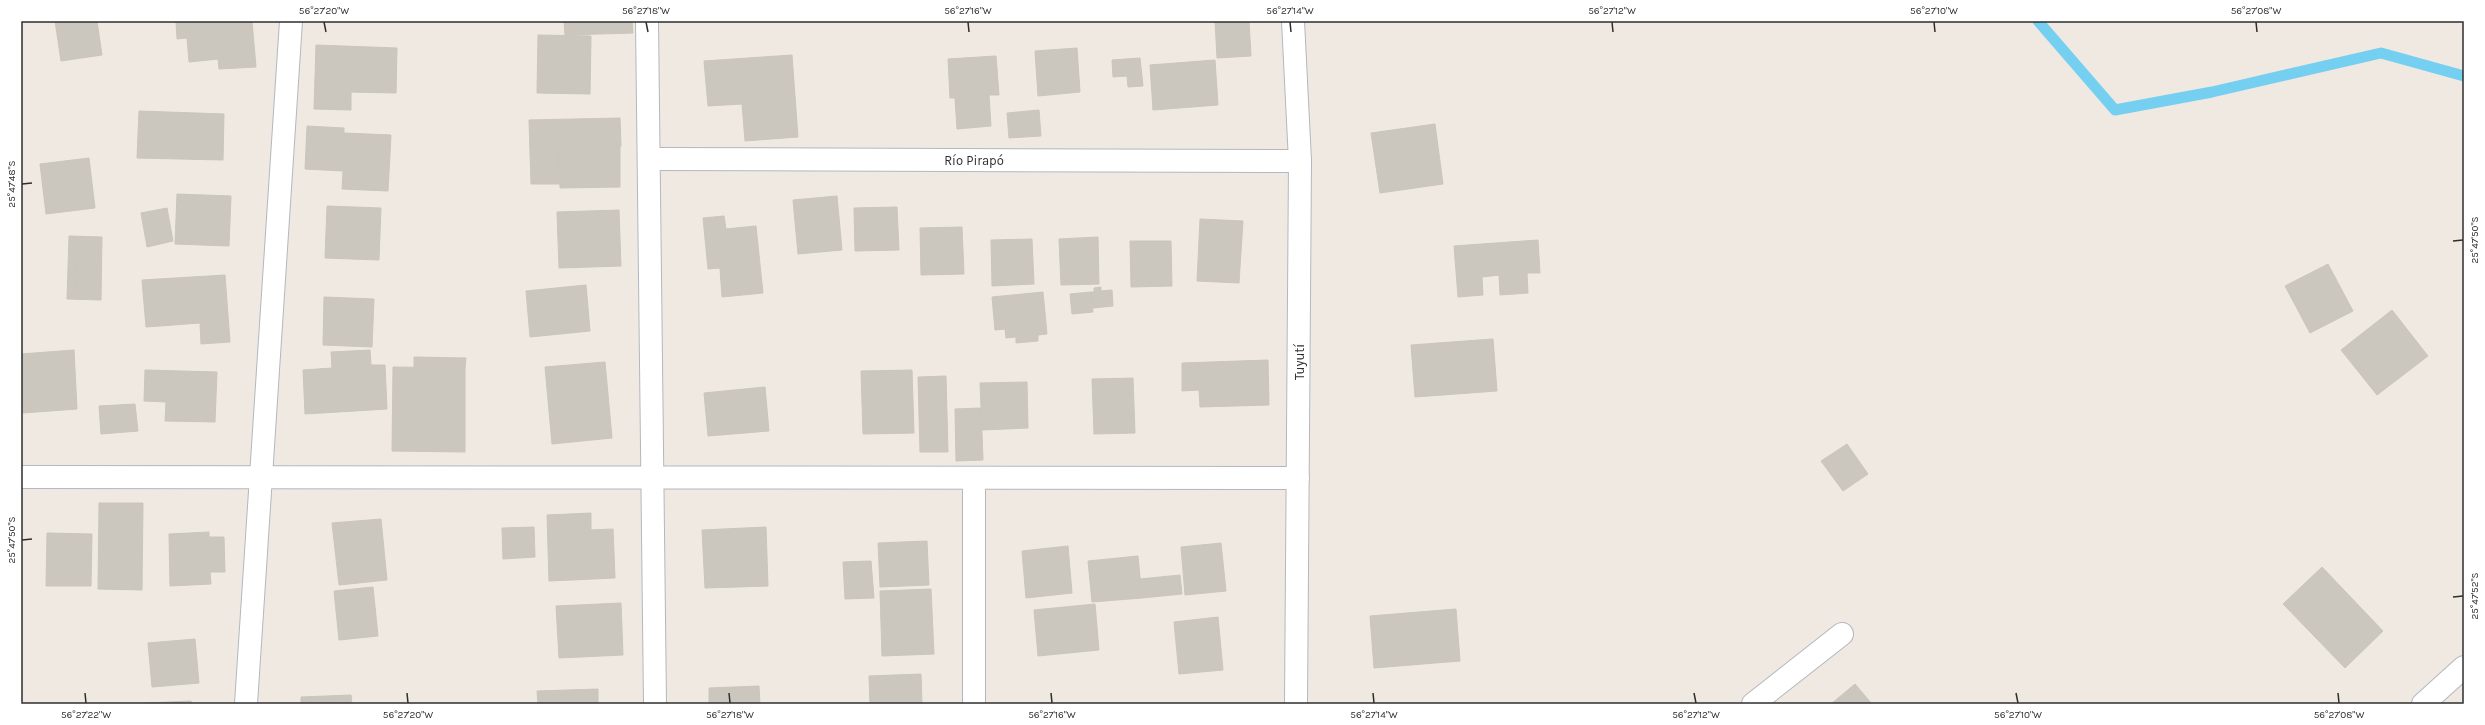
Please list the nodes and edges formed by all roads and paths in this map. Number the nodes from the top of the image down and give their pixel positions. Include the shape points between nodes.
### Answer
1 (291, 21) edge
2 (647, 21) edge
3 (1293, 21) edge
4 (649, 159) junction
5 (1300, 161) junction
6 (21, 477) edge
7 (261, 477) junction
8 (652, 478) junction
9 (974, 478) junction
10 (1298, 478) junction
11 (1842, 634) dead end
12 (2464, 667) edge
13 (246, 704) edge
14 (655, 704) edge
15 (974, 704) edge
16 (1296, 704) edge
17 (1753, 704) edge
18 (2423, 704) edge

1 - 7 street
2 - 4 street
3 - 5 street, Tuyutí
4 - 5 street, Río Pirapó
4 - 8 street
5 - 10 street, Tuyutí
6 - 7 street
7 - 8 street
7 - 13 street
8 - 9 street
8 - 14 street
9 - 10 street
9 - 15 street
10 - 16 street, Tuyutí
11 - 17 street
12 - 18 street

